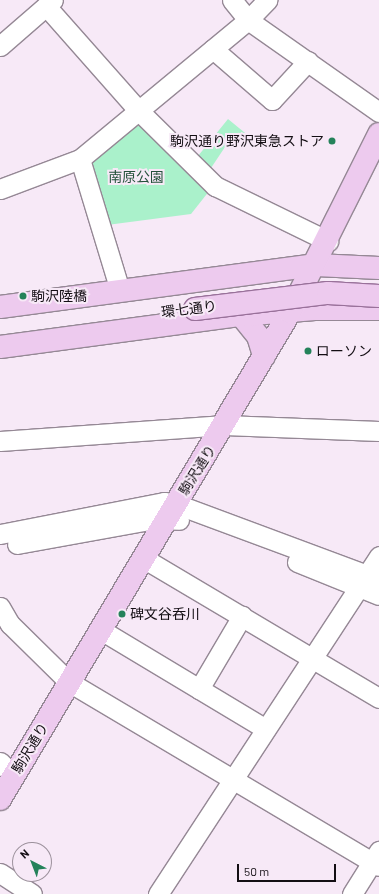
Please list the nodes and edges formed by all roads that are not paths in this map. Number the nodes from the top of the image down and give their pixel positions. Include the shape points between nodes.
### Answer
1 (232, 0) edge
2 (267, 0) edge
3 (50, 3) edge
4 (248, 20) junction
5 (0, 46) edge
6 (213, 49) junction
7 (308, 60) junction
8 (138, 111) junction
9 (379, 112) edge
10 (379, 134) edge
11 (80, 159) junction
12 (0, 189) edge
13 (328, 241) junction
14 (316, 265) junction
15 (379, 268) edge
16 (238, 275) junction
17 (379, 282) edge
18 (120, 290) junction
19 (379, 296) edge
20 (197, 301) junction
21 (0, 307) edge
22 (379, 309) edge
23 (290, 312) junction
24 (241, 314) junction
25 (0, 321) edge
26 (0, 334) edge
27 (0, 347) edge
28 (264, 356) junction
29 (224, 425) junction
30 (379, 431) edge
31 (0, 441) edge
32 (171, 511) junction
33 (0, 534) edge
34 (0, 547) edge
35 (379, 556) edge
36 (143, 558) junction
37 (368, 580) edge
38 (379, 595) edge
39 (0, 607) edge
40 (242, 616) junction
41 (101, 630) junction
42 (312, 658) junction
43 (69, 682) junction
44 (198, 689) junction
45 (379, 698) edge
46 (266, 729) junction
47 (7, 769) edge
48 (233, 779) junction
49 (0, 799) edge
50 (377, 860) edge
51 (0, 873) edge
52 (32, 894) edge
53 (158, 894) edge
54 (352, 894) edge

1 - 4 street
2 - 4 street
3 - 5 street
3 - 8 street
4 - 6 street
4 - 7 street
6 - 7 street via 272,100
6 - 8 street
7 - 9 street
8 - 11 street
8 - 13 street via 215,186
10 - 13 main road, 駒沢通り
11 - 12 street
11 - 18 street
13 - 14 main road, 駒沢通り
14 - 15 main road
14 - 16 main road
14 - 23 main road, 駒沢通り
16 - 18 main road
16 - 24 main road via 252,281 257,293 252,308
17 - 20 main road, 環七通り via 294,283
18 - 21 main road
19 - 20 main road, 環七通り, bridge via 328,293
20 - 25 main road, 環七通り
20 - 26 main road, 環七通り
22 - 23 main road
23 - 24 main road
23 - 28 main road, 駒沢通り
24 - 27 main road
24 - 28 main road via 258,336
28 - 29 main road, 駒沢通り
29 - 30 street
29 - 31 street
29 - 32 main road, 駒沢通り
32 - 33 street via 164,502
32 - 34 street
32 - 36 main road, 駒沢通り
32 - 37 street
35 - 37 street
36 - 40 street
36 - 41 main road, 駒沢通り
37 - 38 street
37 - 42 street
39 - 43 street via 10,624
40 - 42 street
40 - 44 street
41 - 43 main road, 駒沢通り
41 - 44 street
42 - 45 street
42 - 46 street
43 - 47 main road, 駒沢通り
43 - 48 street
44 - 46 street
46 - 48 street
47 - 49 main road, 駒沢通り
48 - 50 street
48 - 53 street
50 - 54 street
51 - 52 street

